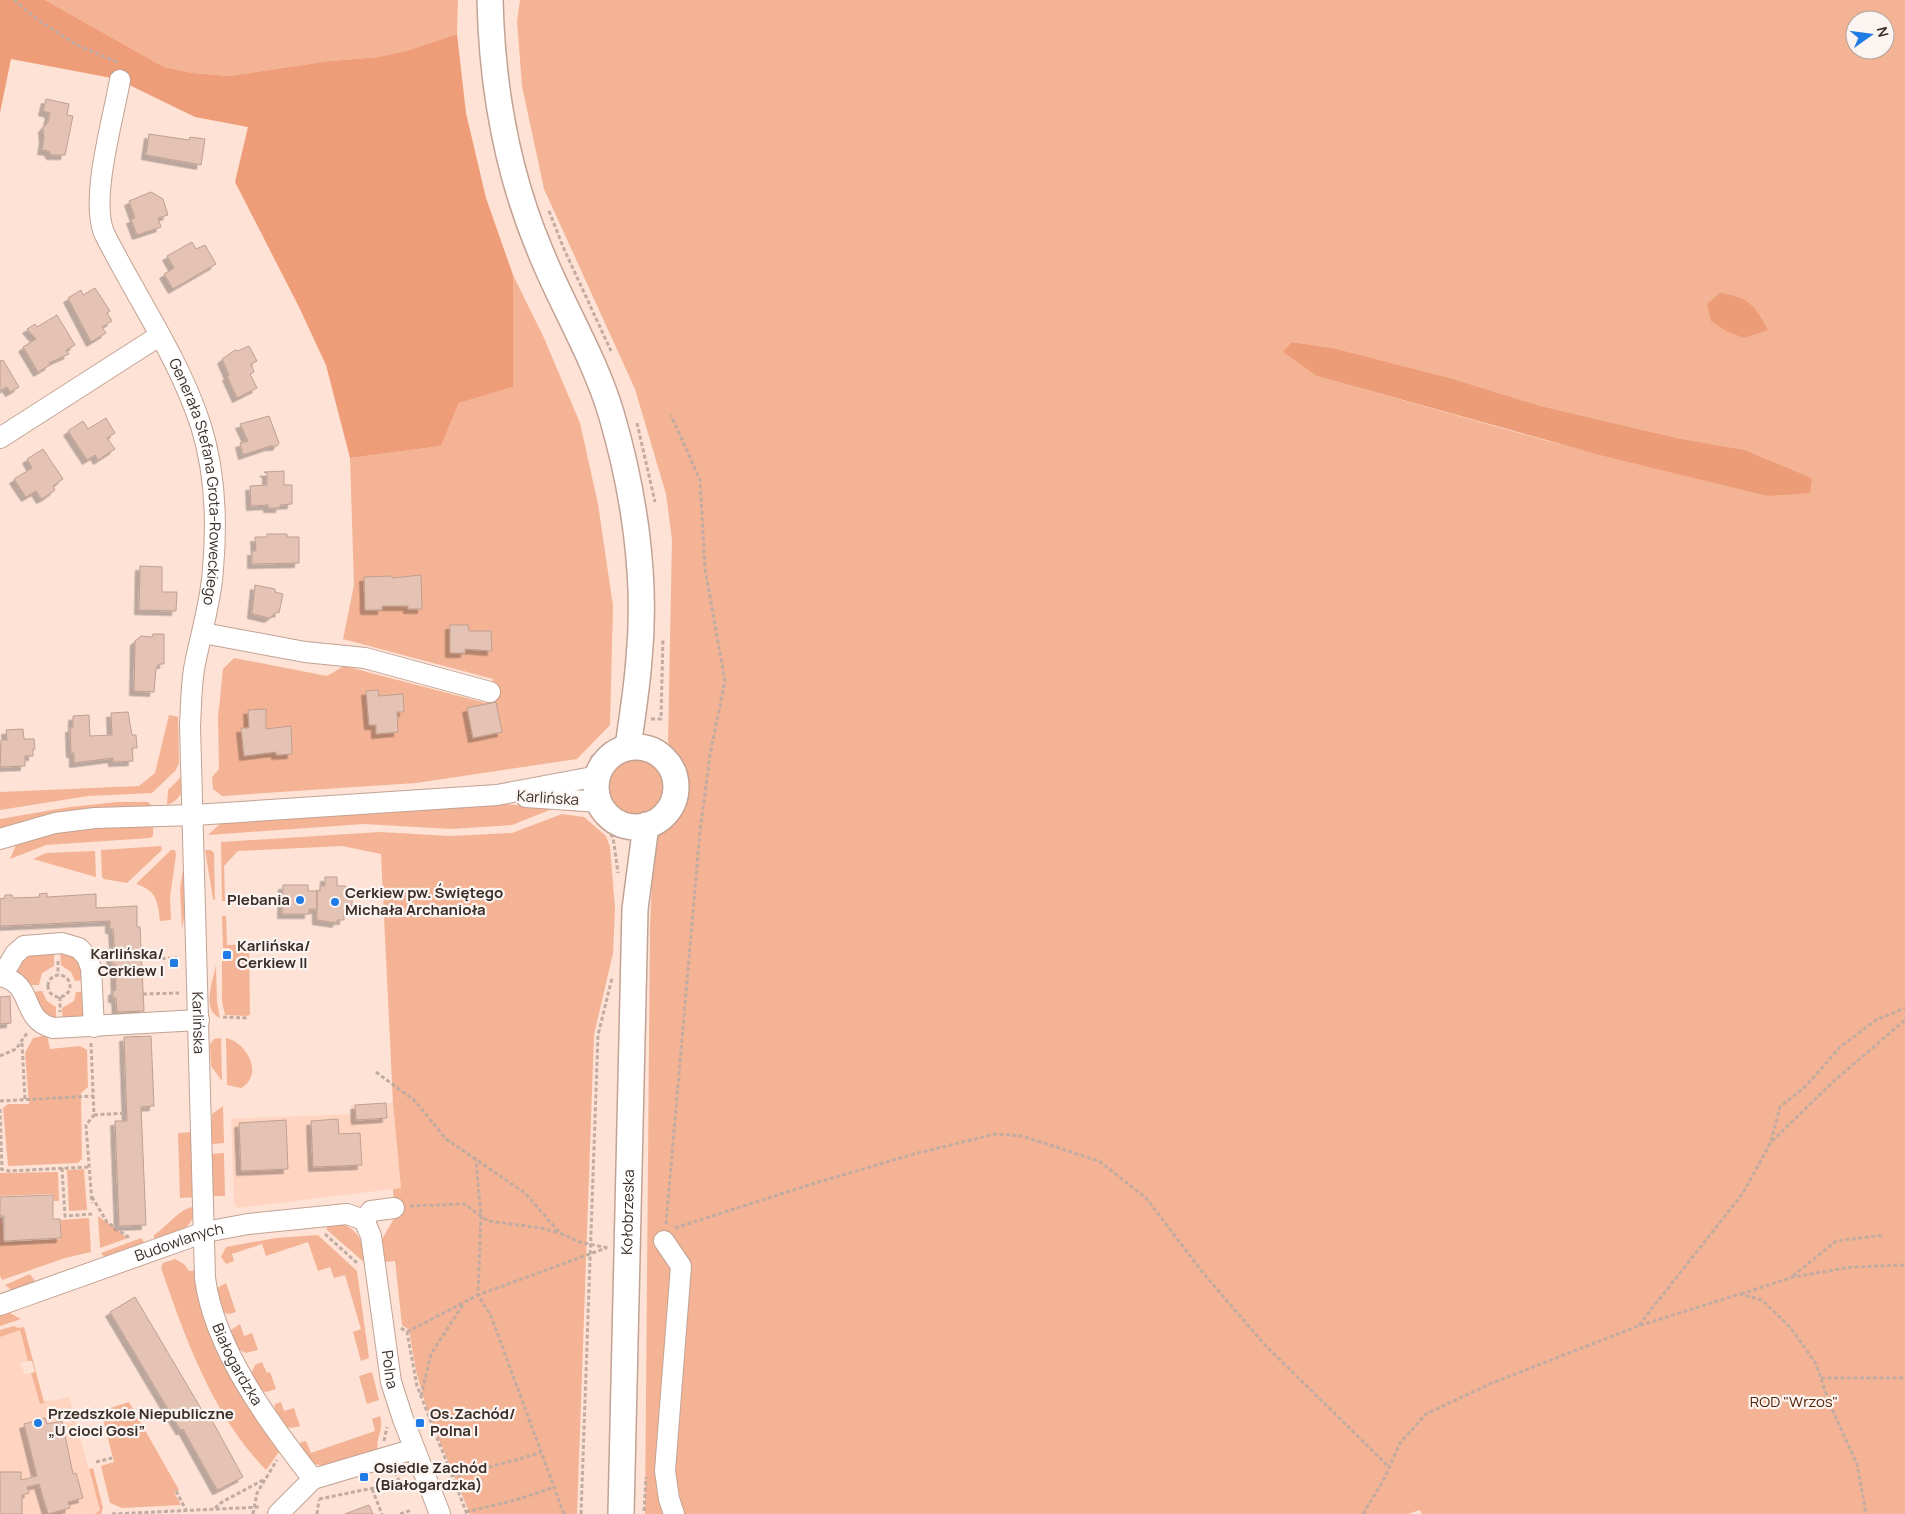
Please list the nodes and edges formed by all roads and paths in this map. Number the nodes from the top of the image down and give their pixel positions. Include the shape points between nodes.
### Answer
1 (14, 0) edge
2 (490, 0) edge
3 (120, 80) joint
4 (159, 336) junction
5 (671, 414) dead end
6 (0, 438) edge
7 (203, 633) junction
8 (490, 692) dead end
9 (640, 749) junction
10 (598, 776) junction
11 (497, 794) junction
12 (596, 809) junction
13 (194, 815) junction
14 (634, 825) junction
15 (0, 839) edge
16 (618, 876) dead end
17 (176, 958) dead end
18 (142, 959) dead end
19 (1, 976) edge
20 (612, 976) dead end
21 (70, 984) joint
22 (179, 993) dead end
23 (143, 994) dead end
24 (27, 1004) junction
25 (1905, 1008) edge
26 (222, 1016) dead end
27 (248, 1018) dead end
28 (199, 1020) junction
29 (1905, 1020) edge
30 (92, 1027) junction
31 (22, 1043) junction
32 (0, 1056) edge
33 (376, 1072) dead end
34 (93, 1096) junction
35 (25, 1099) junction
36 (0, 1101) edge
37 (0, 1109) edge
38 (127, 1114) dead end
39 (94, 1115) junction
40 (0, 1122) edge
41 (1771, 1142) junction
42 (1, 1150) edge
43 (476, 1159) junction
44 (88, 1167) junction
45 (62, 1168) junction
46 (1, 1170) edge
47 (91, 1194) junction
48 (92, 1203) dead end
49 (394, 1208) joint
50 (92, 1214) dead end
51 (481, 1216) junction
52 (364, 1220) junction
53 (321, 1230) dead end
54 (205, 1232) junction
55 (560, 1233) junction
56 (1884, 1235) dead end
57 (132, 1239) dead end
58 (664, 1241) junction
59 (590, 1245) junction
60 (617, 1248) junction
61 (589, 1255) junction
62 (1905, 1265) edge
63 (362, 1268) dead end
64 (1793, 1277) junction
65 (1740, 1294) junction
66 (478, 1295) junction
67 (3, 1298) edge
68 (464, 1302) junction
69 (1638, 1326) junction
70 (399, 1328) dead end
71 (407, 1332) junction
72 (1821, 1378) junction
73 (1905, 1378) edge
74 (421, 1397) junction
75 (388, 1422) dead end
76 (285, 1443) junction
77 (386, 1449) dead end
78 (414, 1449) junction
79 (540, 1453) junction
80 (112, 1458) dead end
81 (96, 1462) dead end
82 (1389, 1467) junction
83 (451, 1474) junction
84 (313, 1479) junction
85 (264, 1480) junction
86 (400, 1483) dead end
87 (554, 1487) junction
88 (372, 1489) junction
89 (176, 1491) dead end
90 (294, 1499) junction
91 (319, 1500) junction
92 (254, 1508) junction
93 (215, 1509) junction
94 (186, 1510) junction
95 (412, 1510) dead end
96 (466, 1513) edge
97 (112, 1514) edge
98 (220, 1514) edge
99 (253, 1514) edge
100 (278, 1514) edge
101 (317, 1514) edge
102 (382, 1514) edge
103 (400, 1514) edge
104 (440, 1514) edge
105 (564, 1514) edge
106 (580, 1514) edge
107 (620, 1514) edge
108 (674, 1514) edge
109 (1363, 1514) edge
110 (1866, 1514) edge

1 - 3 path via 77,45 115,60 121,72
2 - 9 main road via 494,70 520,200 595,370 622,454 631,497 639,565
3 - 4 street, Generała Stefana Grota-Roweckiego via 101,181 99,217 109,243
4 - 6 street, Generała Stefana Grota-Roweckiego
4 - 7 street, Generała Stefana Grota-Roweckiego via 196,414 211,473 214,563
5 - 58 path via 700,480 704,569 725,681 710,755 700,831
7 - 8 street via 305,652 365,658
7 - 13 street, Generała Stefana Grota-Roweckiego via 190,705
9 - 10 main road via 612,755
9 - 14 main road via 668,763 674,773 676,789 672,805 665,814
10 - 11 street, Karlińska
10 - 12 main road
11 - 12 street, Karlińska
11 - 13 street, Karlińska
12 - 14 main road
12 - 16 path via 612,837
13 - 15 street, Karlińska via 77,820
13 - 28 street, Karlińska
14 - 60 main road, Kołobrzeska via 635,910
17 - 18 path
19 - 24 street via 19,985 26,994
19 - 30 street via 24,946 62,943 79,948 91,968
20 - 59 path via 598,1035
21 - 21 path via 65,976 56,975 48,987 50,993 61,998 70,990
22 - 23 path
24 - 30 street via 33,1017 48,1027
24 - 31 path via 27,1032
25 - 41 path via 1876,1020 1839,1048 1807,1085 1780,1107
26 - 27 path
28 - 30 street
28 - 54 street, Karlińska
29 - 41 path
30 - 34 path
31 - 32 path
31 - 35 path
33 - 43 path via 415,1101 446,1139
34 - 35 path
34 - 39 path
35 - 36 path
37 - 40 path
38 - 39 path
39 - 44 path via 86,1125
40 - 42 path
41 - 69 path via 1743,1193
42 - 46 path
43 - 51 path
43 - 55 path via 525,1193
44 - 45 path
44 - 47 path
45 - 46 path
45 - 50 path via 65,1216
47 - 48 path
47 - 57 path via 107,1222
49 - 51 path via 464,1204
49 - 52 street via 371,1211
51 - 55 path via 488,1221
51 - 66 path
52 - 54 street, Budowlanych via 347,1214 325,1215
52 - 78 street, Polna via 372,1236 391,1382
53 - 63 path
54 - 67 street, Budowlanych
54 - 76 street, Białogardzka via 206,1289 216,1325 256,1400
55 - 59 path
56 - 64 path via 1836,1241
58 - 82 path via 672,1229 914,1154 995,1134 1030,1139 1099,1161 1146,1198 1204,1274 1265,1345
58 - 108 street via 681,1266 666,1471
59 - 60 path
59 - 61 path
60 - 61 path
60 - 107 main road, Kołobrzeska
61 - 66 path
61 - 106 path
62 - 64 path via 1852,1267
64 - 65 path
65 - 69 path
65 - 72 path via 1762,1300 1790,1327 1815,1362
66 - 68 path
66 - 79 path via 491,1316
68 - 71 path
68 - 74 path via 431,1354
69 - 82 path via 1492,1383 1426,1414 1400,1443
70 - 71 path
71 - 74 path
72 - 73 path
72 - 110 path via 1856,1464
74 - 83 path
75 - 77 path via 384,1442
76 - 84 street, Białogardzka
76 - 85 path
78 - 84 street
78 - 104 street, Polna
79 - 83 path via 457,1476
79 - 87 path
80 - 81 path
82 - 109 path
83 - 96 path
84 - 90 street
85 - 92 path
85 - 93 path
86 - 88 path
87 - 96 path
87 - 105 path
88 - 91 path
88 - 102 path
89 - 94 path
90 - 91 path
90 - 92 path
90 - 100 street
91 - 101 path
92 - 93 path
92 - 99 path
93 - 94 path
93 - 98 path
94 - 97 path
95 - 103 path

